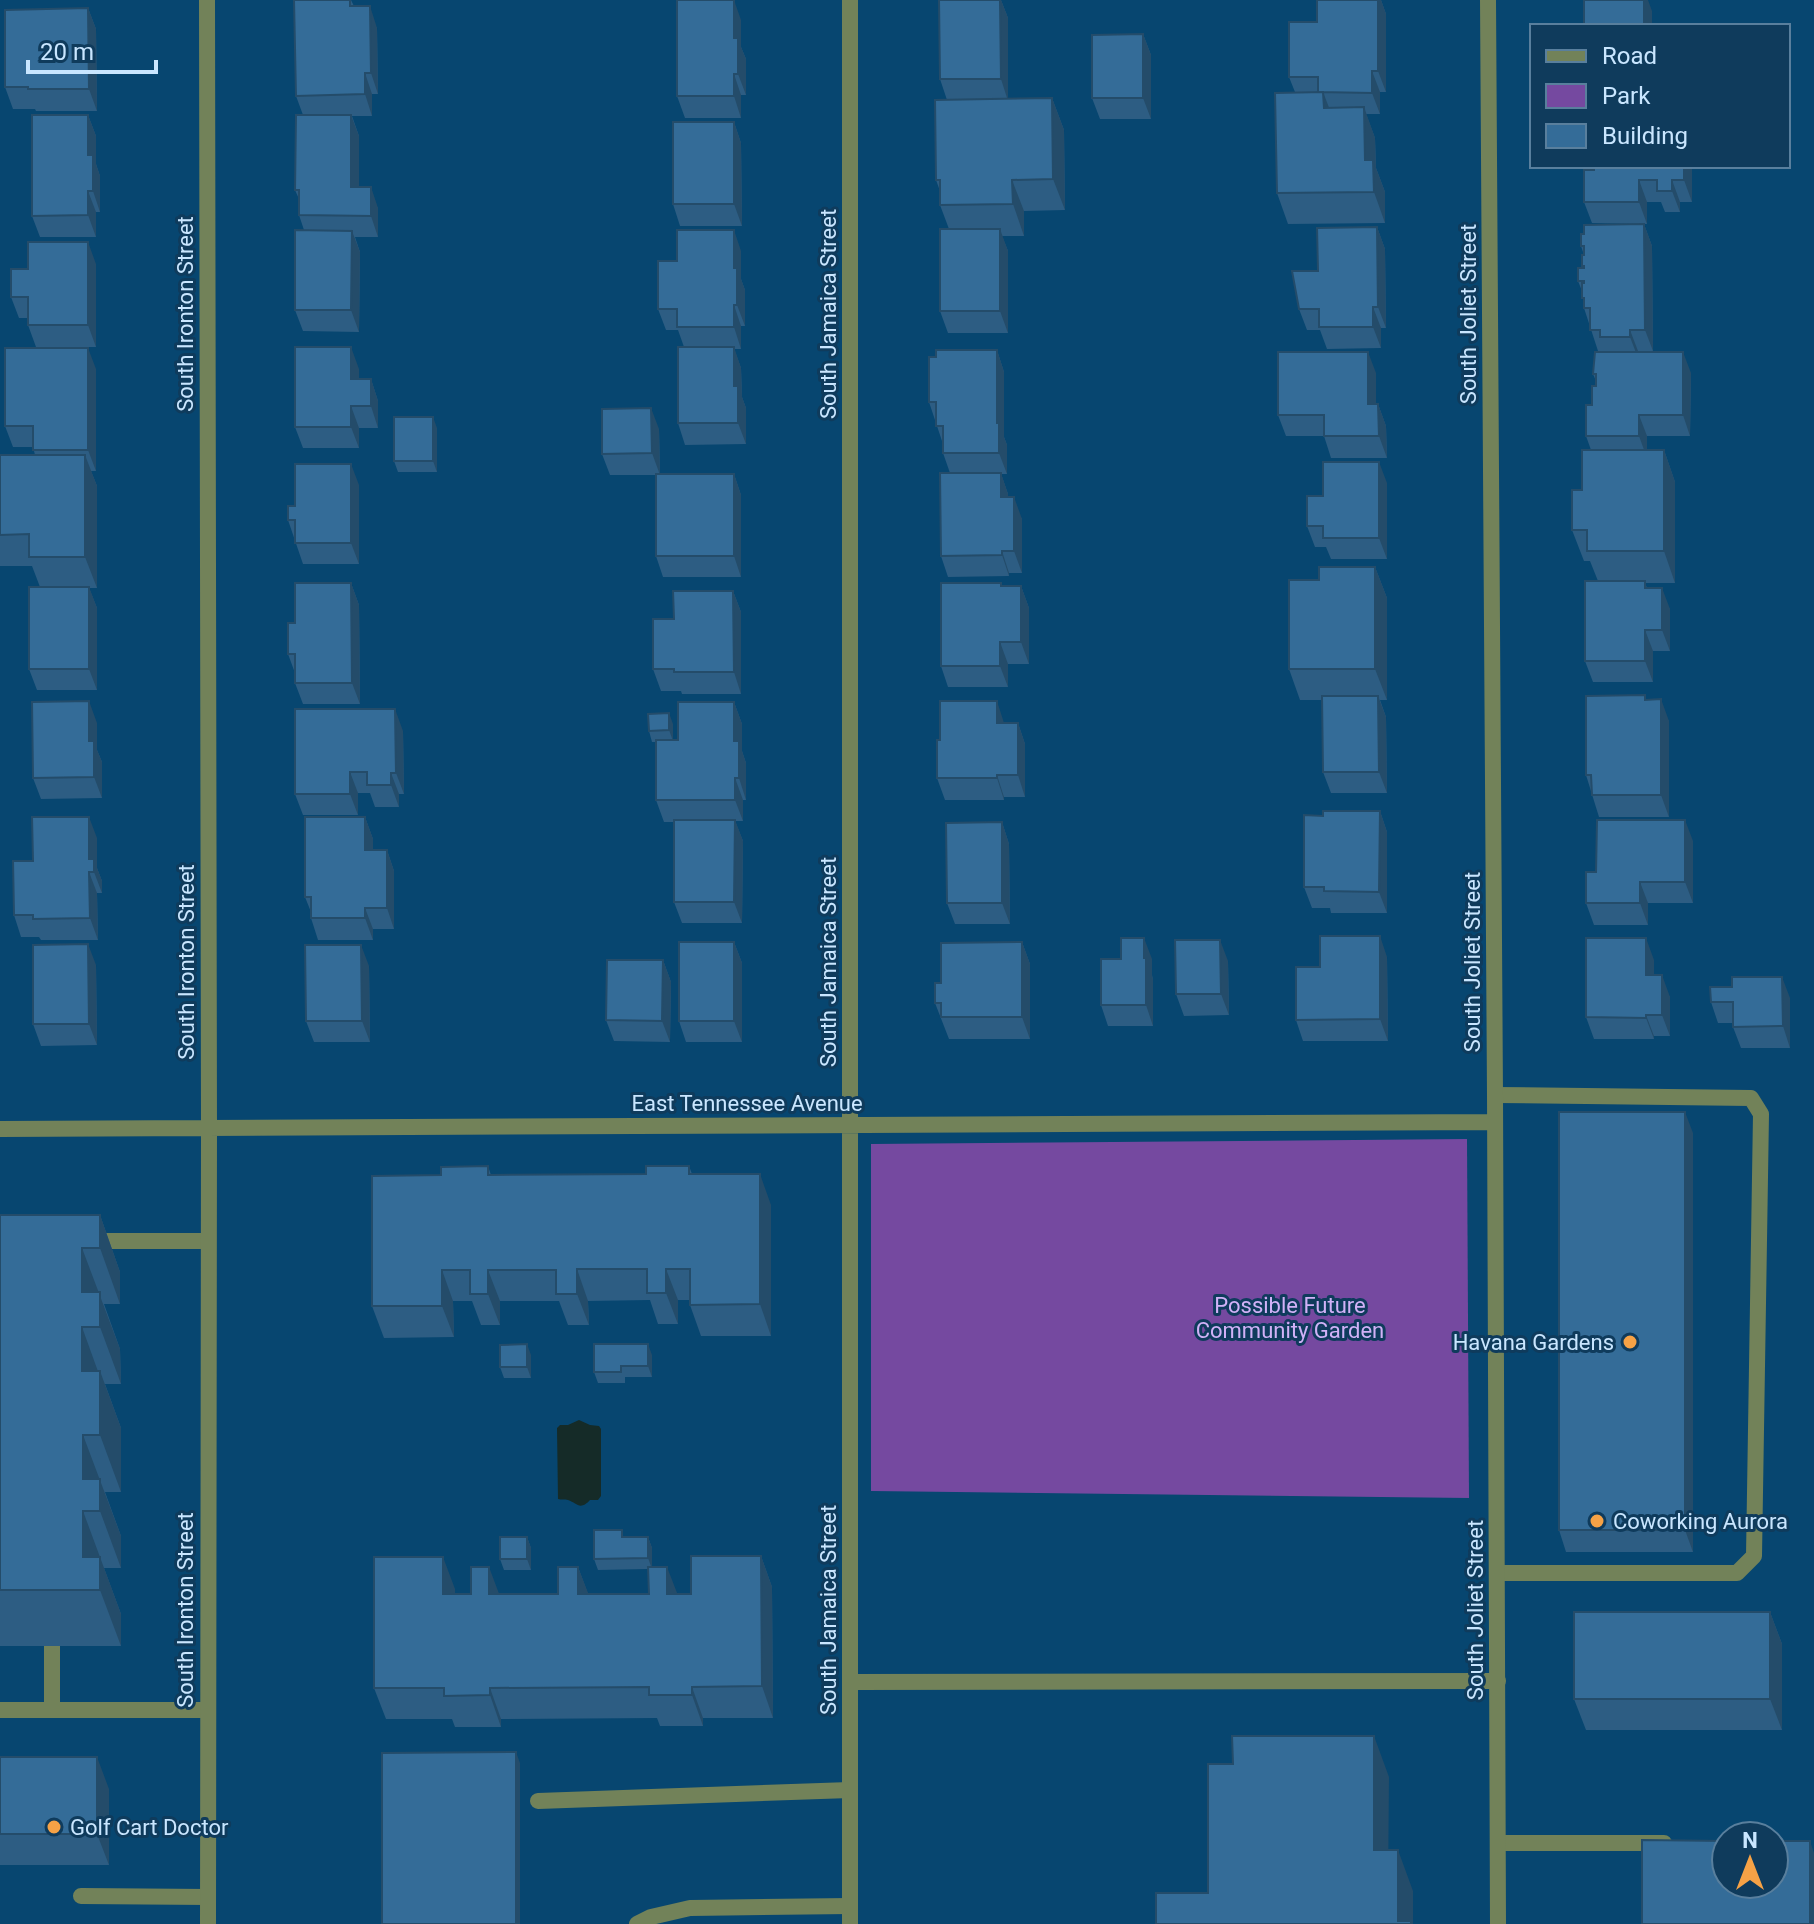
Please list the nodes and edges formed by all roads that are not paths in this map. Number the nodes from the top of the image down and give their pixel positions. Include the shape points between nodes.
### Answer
1 (207, 0) edge
2 (850, 0) edge
3 (1488, 0) edge
4 (1495, 1095) junction
5 (1495, 1122) junction
6 (850, 1125) junction
7 (209, 1128) junction
8 (0, 1129) edge
9 (74, 1241) edge
10 (208, 1241) junction
11 (1497, 1573) junction
12 (52, 1646) edge
13 (1498, 1681) junction
14 (850, 1682) junction
15 (0, 1710) edge
16 (52, 1710) junction
17 (206, 1710) junction
18 (850, 1790) junction
19 (538, 1801) dead end
20 (1498, 1843) junction
21 (1667, 1843) edge
22 (81, 1896) dead end
23 (208, 1897) junction
24 (850, 1906) junction
25 (208, 1924) edge
26 (637, 1924) edge
27 (850, 1924) edge
28 (1498, 1924) edge

1 - 7 street, South Ironton Street
2 - 6 street, South Jamaica Street
3 - 4 street, South Joliet Street
4 - 5 street, South Joliet Street
4 - 11 street via 1751,1098 1761,1114 1754,1556 1737,1573
5 - 6 street, East Tennessee Avenue
5 - 11 street, South Joliet Street
6 - 7 street, East Tennessee Avenue
6 - 14 street, South Jamaica Street
7 - 8 street, East Tennessee Avenue
7 - 10 street, South Ironton Street
9 - 10 street
10 - 17 street, South Ironton Street
11 - 13 street, South Joliet Street
12 - 16 street
13 - 14 street
13 - 20 street, South Joliet Street
14 - 18 street, South Jamaica Street
15 - 16 street
16 - 17 street
17 - 23 street, South Ironton Street
18 - 19 street
18 - 24 street, South Jamaica Street
20 - 21 street
20 - 28 street, South Joliet Street
22 - 23 street
23 - 25 street, South Ironton Street
24 - 26 street via 690,1908
24 - 27 street, South Jamaica Street

